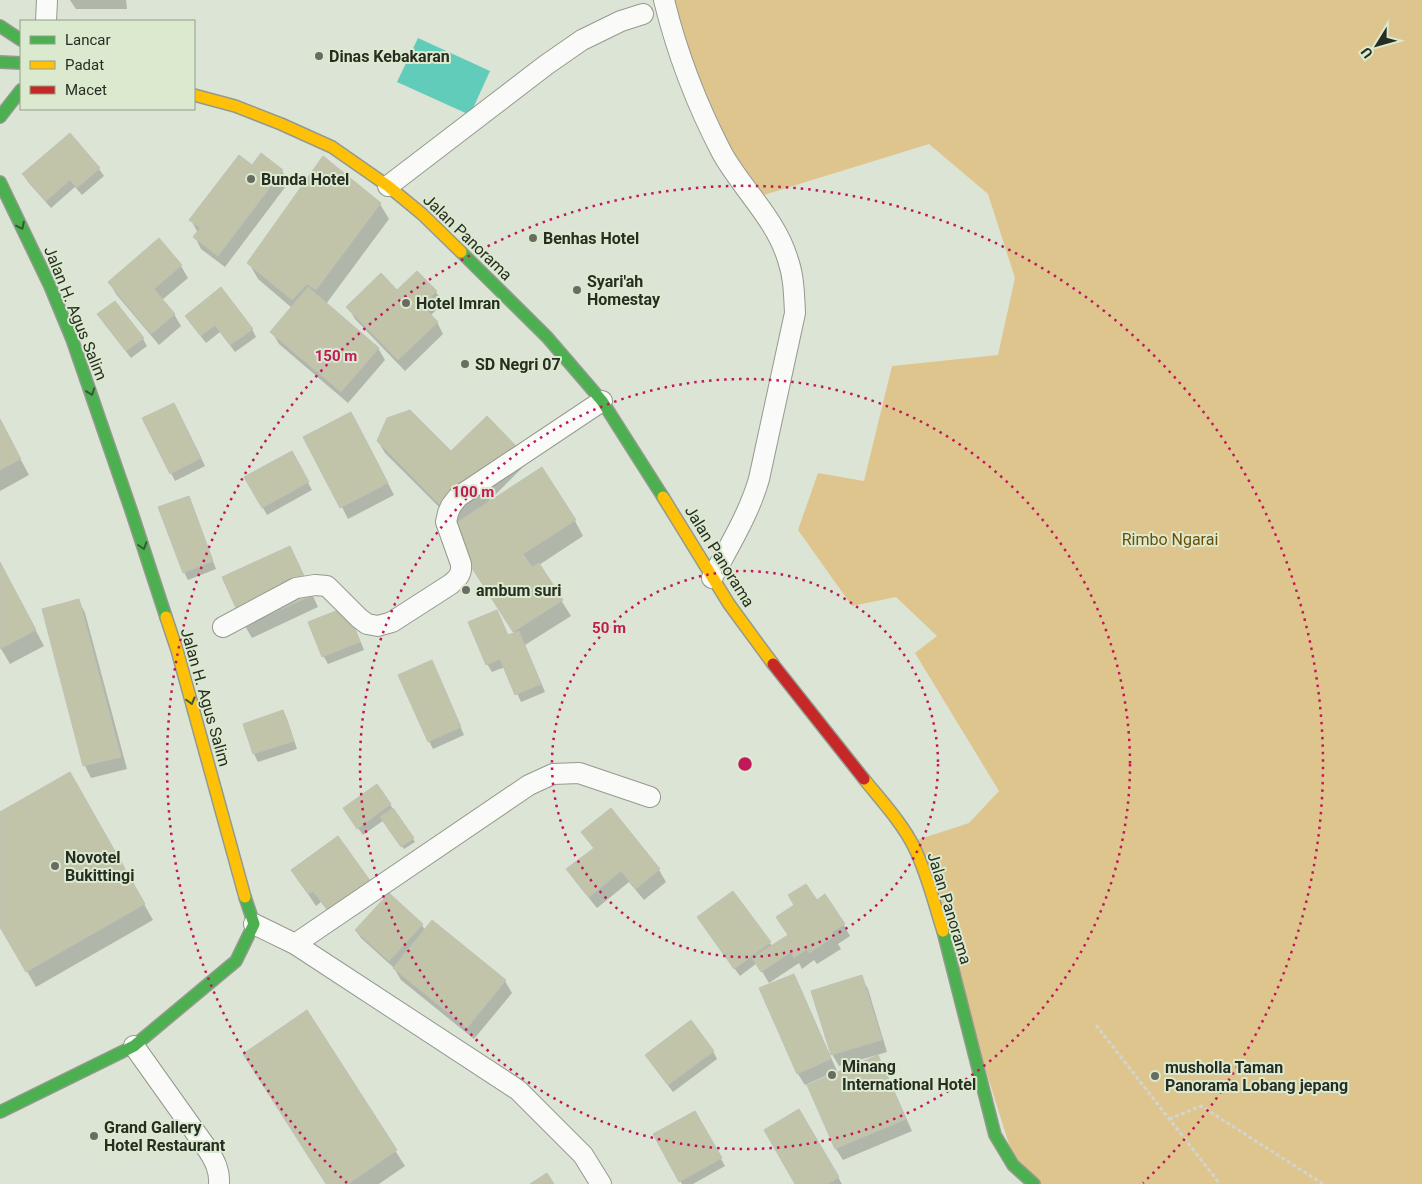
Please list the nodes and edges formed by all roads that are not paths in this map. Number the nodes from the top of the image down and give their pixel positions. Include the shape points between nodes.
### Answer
1 (47, 0) edge
2 (664, 0) edge
3 (642, 14) dead end
4 (46, 20) edge
5 (0, 26) edge
6 (20, 39) edge
7 (0, 62) edge
8 (20, 62) edge
9 (20, 91) edge
10 (195, 95) edge
11 (0, 118) edge
12 (0, 182) edge
13 (388, 186) junction
14 (602, 402) junction
15 (712, 578) junction
16 (223, 627) dead end
17 (650, 797) dead end
18 (254, 924) junction
19 (295, 944) junction
20 (134, 1046) junction
21 (0, 1112) edge
22 (219, 1184) edge
23 (601, 1184) edge
24 (1034, 1184) edge

1 - 4 street
2 - 15 street via 691,85 723,154 784,247 794,288 795,312 757,487
3 - 13 street via 582,40
5 - 6 main road
7 - 8 main road
9 - 11 main road
10 - 13 main road, Jalan Panorama via 235,106 332,147
12 -> 18 main road, Jalan H. Agus Salim via 72,339 131,510 178,650
13 - 14 main road, Jalan Panorama via 422,214 547,337
14 - 15 main road, Jalan Panorama
14 - 16 street via 458,497 446,522 461,564 459,577 392,622 378,626 367,624 327,586 315,585 296,588
15 - 24 main road, Jalan Panorama via 788,684 914,846 944,935 995,1135 1013,1165
17 - 19 street via 579,773 553,774 529,785
18 - 19 street
18 - 20 main road via 236,961
19 - 23 street via 518,1090 583,1155
20 - 21 main road
20 - 22 street via 208,1150 220,1176

